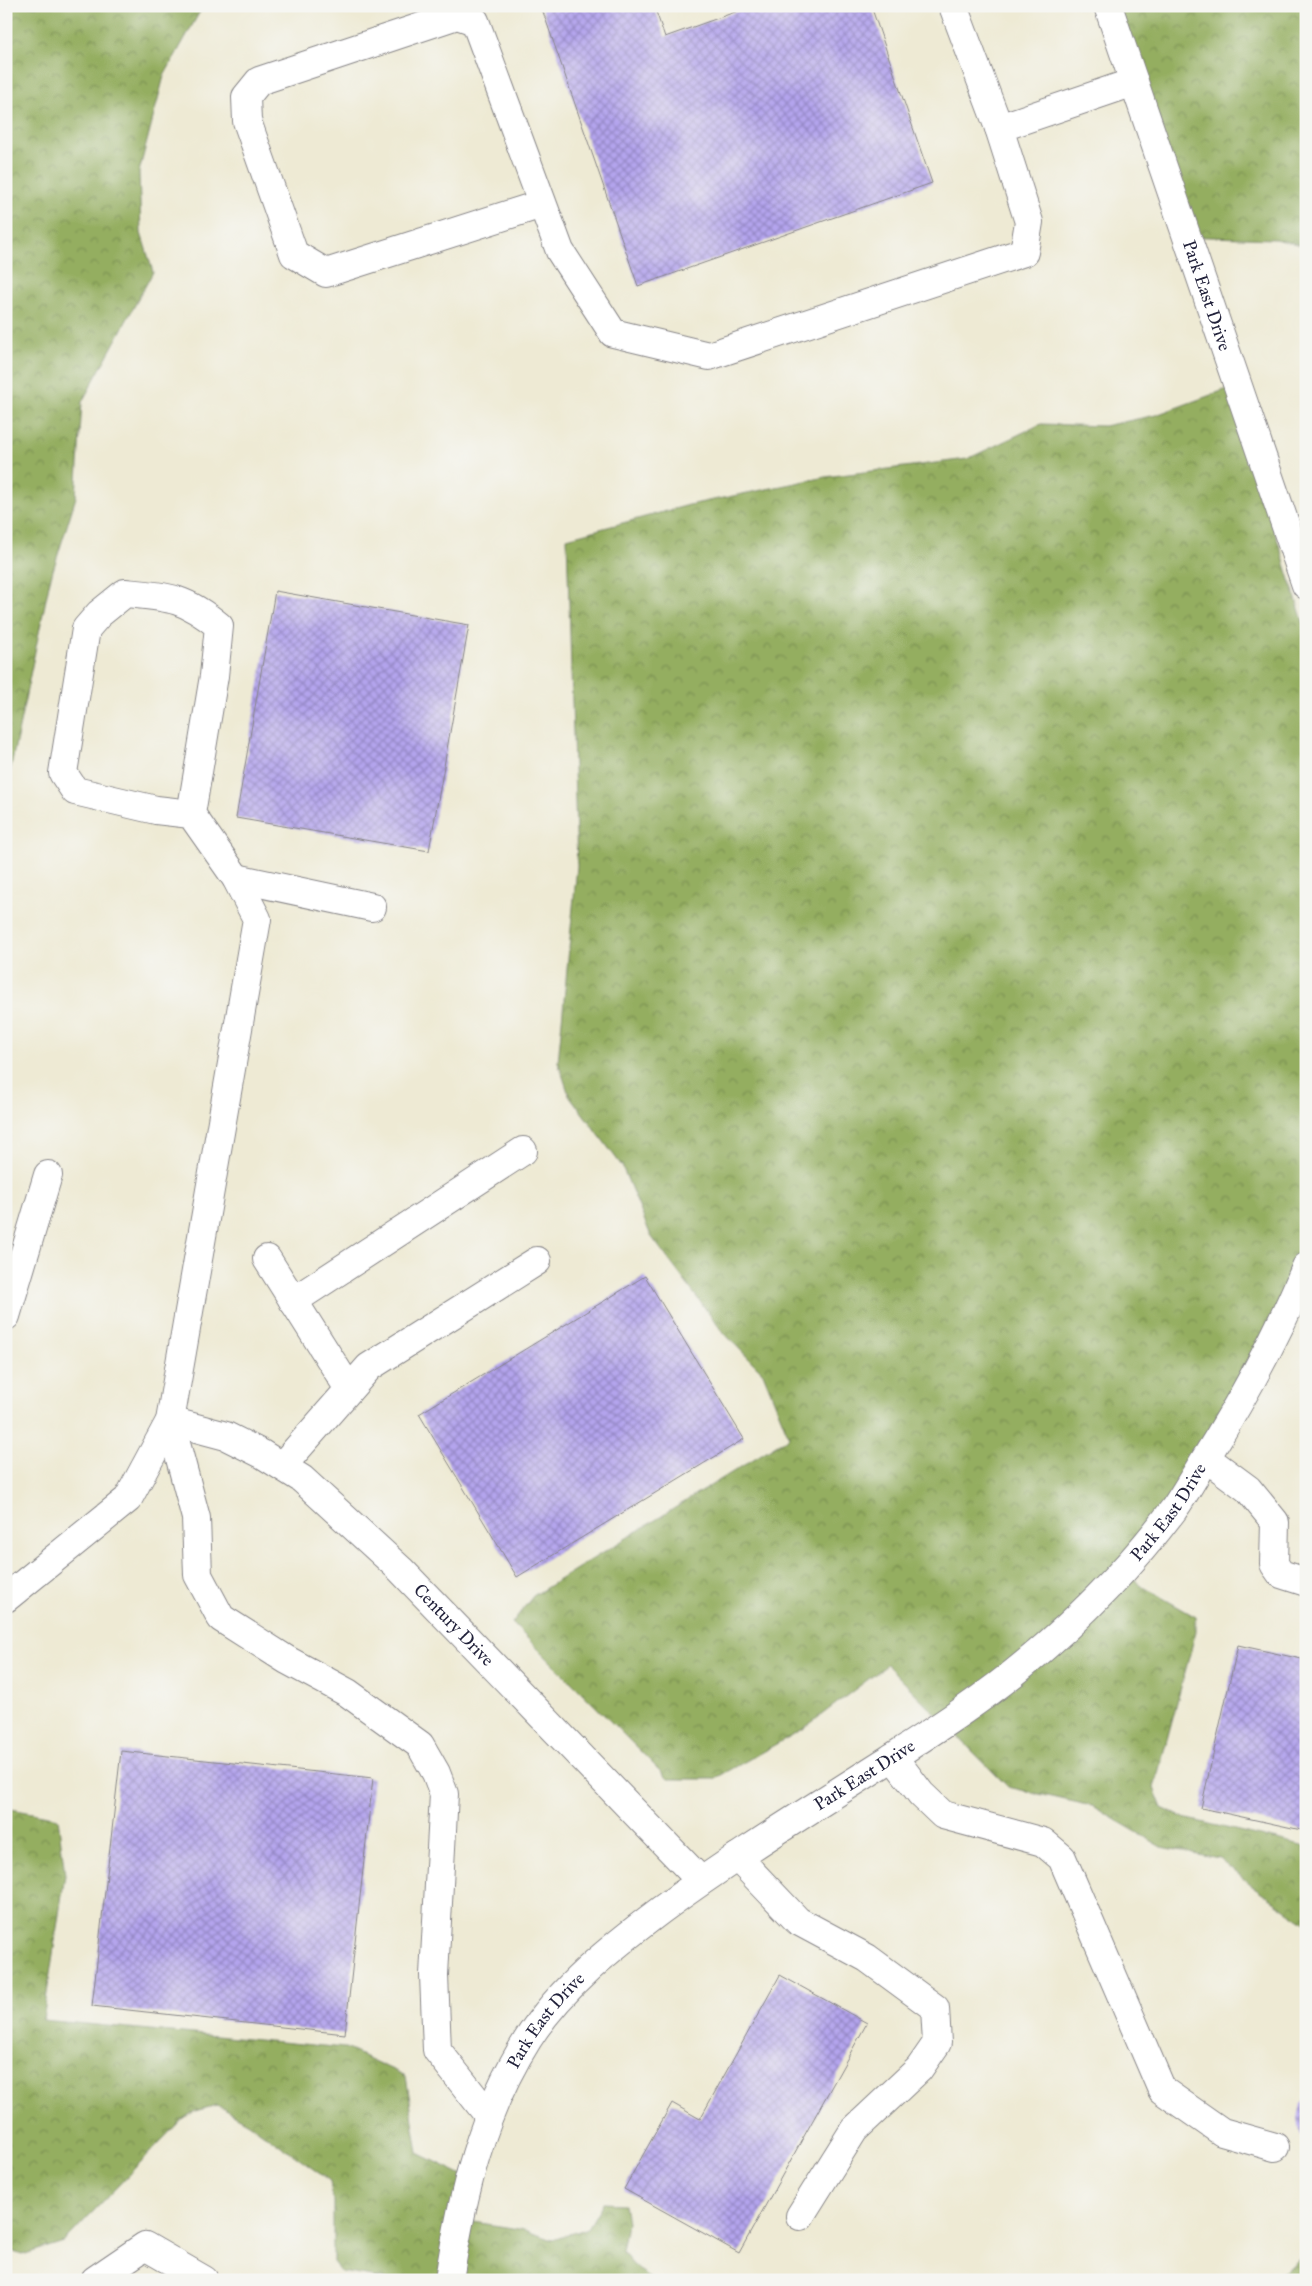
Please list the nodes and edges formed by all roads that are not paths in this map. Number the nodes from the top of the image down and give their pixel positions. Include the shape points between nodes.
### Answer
1 (954, 6) edge
2 (1108, 6) edge
3 (1134, 82) junction
4 (999, 128) junction
5 (542, 204) junction
6 (1306, 585) edge
7 (191, 814) junction
8 (236, 878) junction
9 (372, 907) dead end
10 (523, 1150) dead end
11 (48, 1175) dead end
12 (267, 1260) dead end
13 (537, 1261) dead end
14 (1306, 1267) edge
15 (293, 1301) junction
16 (6, 1316) edge
17 (349, 1389) junction
18 (170, 1421) junction
19 (1206, 1458) junction
20 (282, 1466) junction
21 (1306, 1582) edge
22 (6, 1598) edge
23 (893, 1757) junction
24 (738, 1857) junction
25 (701, 1880) junction
26 (489, 2116) junction
27 (1275, 2147) dead end
28 (800, 2216) dead end
29 (95, 2280) edge
30 (204, 2280) edge
31 (448, 2280) edge

1 - 4 street
2 - 3 street, Park East Drive
3 - 4 street
3 - 6 street, Park East Drive
4 - 5 street via 1029,222 1024,252 709,356 613,333 560,251
5 - 5 street via 476,22 457,15 259,80 246,97 247,120 294,254 326,273
7 - 7 street via 156,810 75,791 64,773 86,629 125,593 171,597 200,610 219,626
7 - 8 street
8 - 9 street
8 - 18 street via 257,919
10 - 15 street
11 - 16 street
12 - 15 street
13 - 17 street via 369,1367
14 - 19 street, Park East Drive via 1275,1337
15 - 17 street
17 - 20 street
18 - 20 street, Century Drive via 226,1436
18 - 22 street via 128,1499
18 - 26 street via 196,1518 198,1575 221,1618 287,1660 348,1692 420,1745 436,1773 444,1794 434,1976 436,2050
19 - 21 street via 1248,1489 1275,1522 1274,1564 1281,1574
19 - 23 street, Park East Drive via 1175,1507 1129,1563 1078,1616 1026,1664 952,1719
20 - 25 street, Century Drive via 302,1479 401,1570
23 - 24 street, Park East Drive
23 - 27 street via 921,1794 943,1815 1043,1842 1062,1858 1162,2090 1222,2132
24 - 25 street, Park East Drive
24 - 28 street via 798,1921 868,1958 935,2008 937,2043 919,2069 854,2130
25 - 26 street, Park East Drive via 624,1938 555,2004 528,2039
26 - 31 street, Park East Drive via 474,2157 458,2219
29 - 30 street via 145,2246

